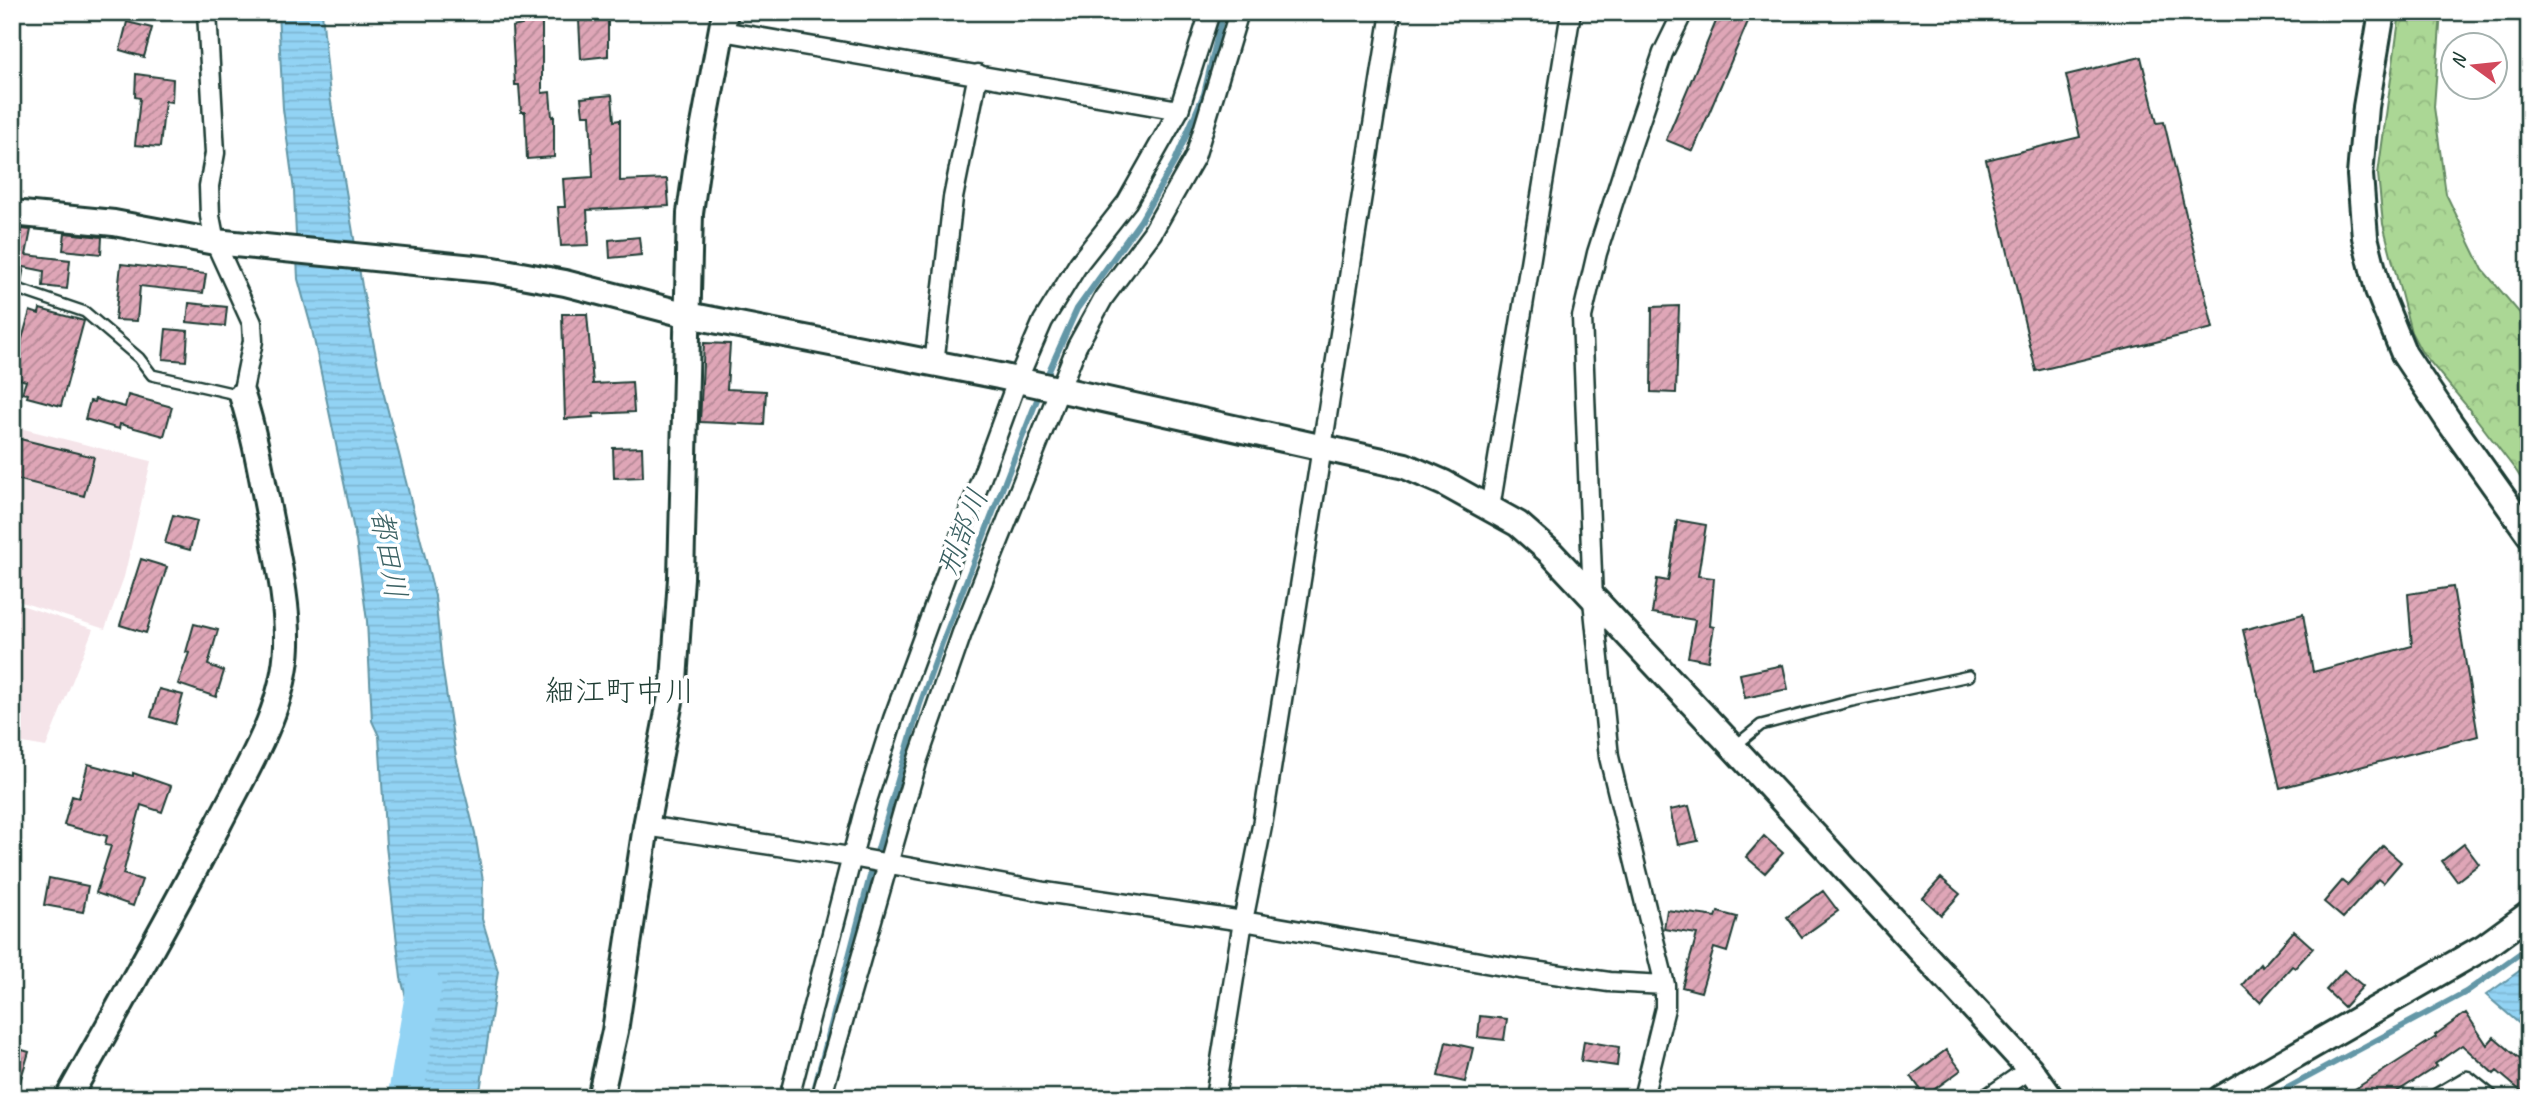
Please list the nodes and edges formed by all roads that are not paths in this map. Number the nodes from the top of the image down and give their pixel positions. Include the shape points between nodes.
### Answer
1 (207, 12) edge
2 (1210, 12) edge
3 (1239, 12) edge
4 (1391, 12) edge
5 (1571, 12) edge
6 (1683, 12) edge
7 (2382, 12) edge
8 (723, 21) edge
9 (978, 74) junction
10 (1179, 110) junction
11 (12, 213) edge
12 (227, 242) junction
13 (12, 287) edge
14 (688, 315) junction
15 (934, 365) junction
16 (1019, 381) junction
17 (1056, 390) junction
18 (242, 395) junction
19 (1320, 449) junction
20 (1490, 508) junction
21 (2529, 534) edge
22 (1592, 600) junction
23 (1969, 676) dead end
24 (1734, 748) junction
25 (646, 826) junction
26 (855, 858) junction
27 (885, 863) junction
28 (2529, 914) edge
29 (1242, 921) junction
30 (1665, 985) junction
31 (2030, 1069) junction
32 (68, 1098) edge
33 (600, 1098) edge
34 (789, 1098) edge
35 (821, 1098) edge
36 (1214, 1098) edge
37 (1643, 1098) edge
38 (1988, 1098) edge
39 (2051, 1098) edge
40 (2221, 1098) edge
41 (2438, 1098) edge
42 (2488, 1098) edge

1 - 12 street via 215,153 210,216
2 - 10 street
3 - 17 street via 1195,157 1152,233 1104,297
4 - 19 street
5 - 20 street
6 - 22 street via 1663,53 1627,159 1597,253 1583,317
7 - 21 street via 2360,175 2365,237 2378,290 2404,354
8 - 9 street
8 - 14 street via 690,213
9 - 10 street
9 - 15 street via 953,198
10 - 16 street via 1127,202 1043,321
11 - 12 street via 114,223
12 - 14 street via 494,270
12 - 18 street via 252,323
13 - 18 lane via 85,312 152,375
14 - 15 street
14 - 25 street via 674,681
15 - 16 street
16 - 17 street
16 - 26 street via 893,719 865,807
17 - 19 street
17 - 27 street via 962,633
18 - 32 street via 281,577 287,646 282,683 271,718 210,841
19 - 20 street via 1405,466
19 - 29 street via 1262,826
20 - 22 street via 1518,524 1551,553
22 - 24 street
22 - 30 street via 1609,757
23 - 24 lane via 1761,725
24 - 31 street
25 - 26 street
25 - 33 street via 615,1031
26 - 27 street
26 - 34 street
27 - 29 street
27 - 35 street
28 - 40 street via 2484,947
29 - 30 street via 1520,969
29 - 36 street
30 - 37 street via 1665,1009
31 - 38 street
31 - 39 street
41 - 42 street via 2467,1081

